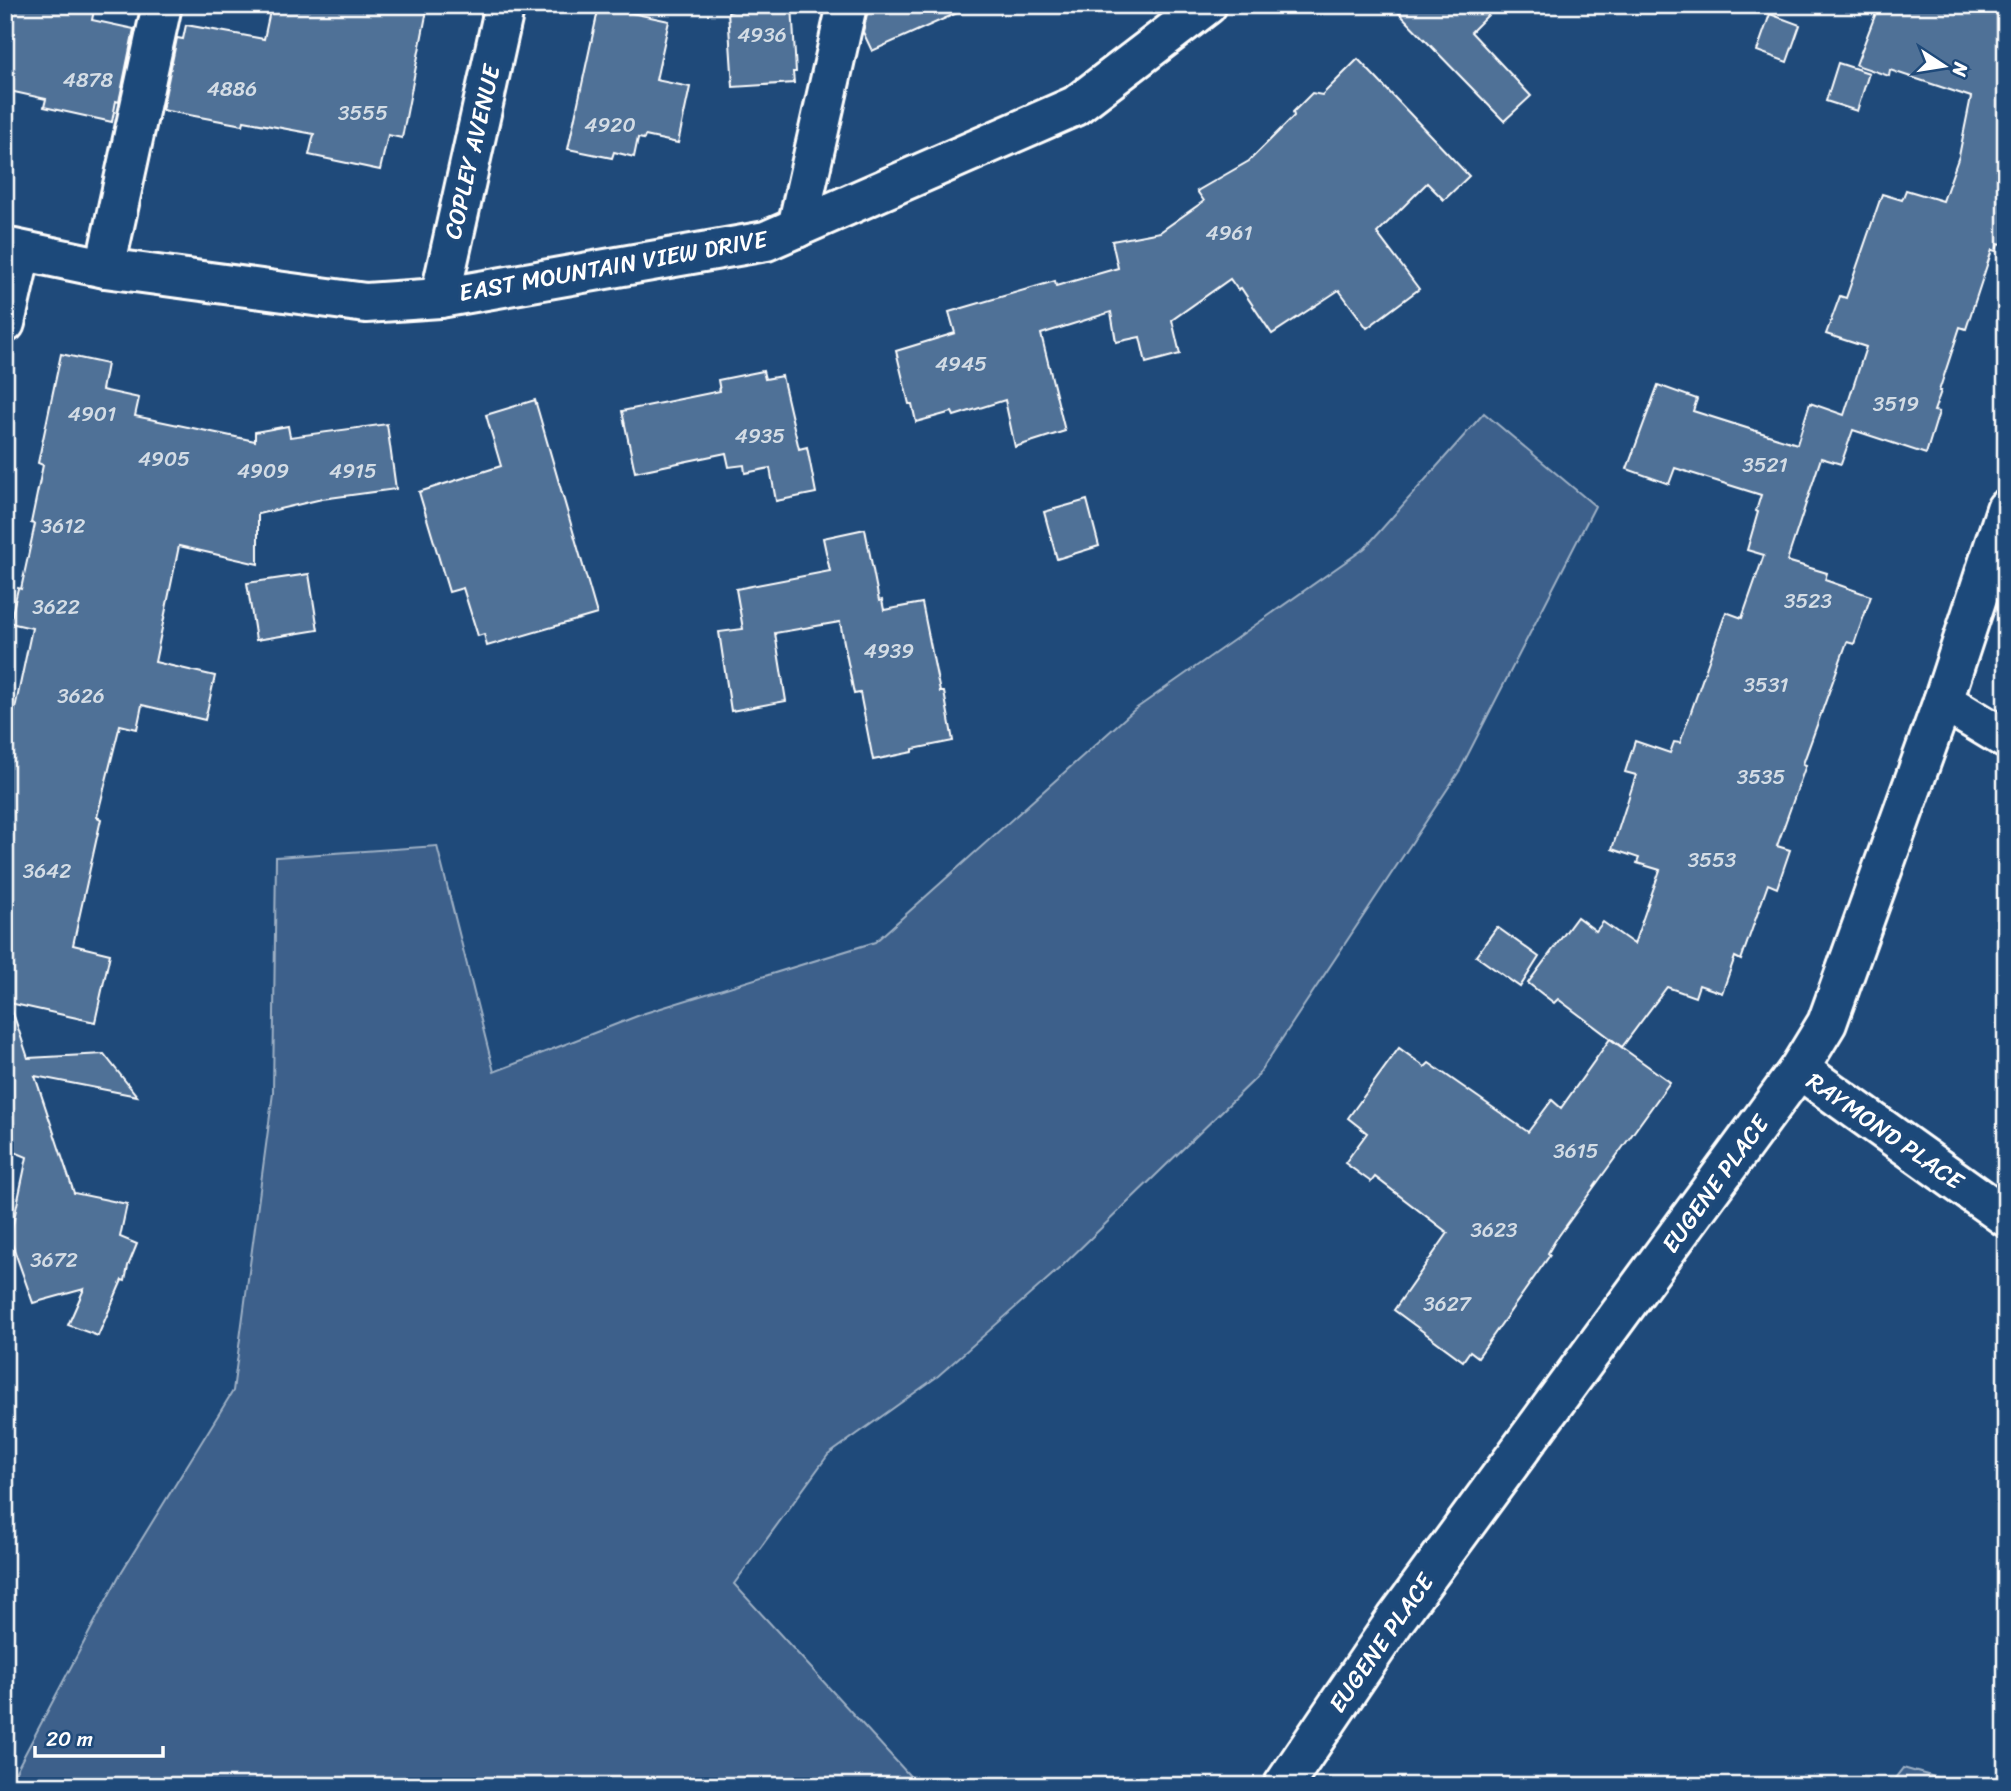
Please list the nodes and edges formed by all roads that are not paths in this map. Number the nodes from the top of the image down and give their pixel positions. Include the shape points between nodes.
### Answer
1 (162, 5) edge
2 (505, 5) edge
3 (847, 5) edge
4 (1207, 5) edge
5 (797, 228) junction
6 (13, 249) edge
7 (105, 268) junction
8 (440, 298) junction
9 (5, 323) edge
10 (2006, 509) edge
11 (1943, 701) junction
12 (2006, 739) edge
13 (1799, 1069) junction
14 (2006, 1216) edge
15 (1283, 1786) edge

1 - 7 street
2 - 8 street, COPLEY AVENUE
3 - 5 street
4 - 5 street, EAST MOUNTAIN VIEW DRIVE via 1074,106
5 - 8 street, EAST MOUNTAIN VIEW DRIVE via 766,241
6 - 7 street, EAST MOUNTAIN VIEW DRIVE
6 - 9 street
7 - 8 street, EAST MOUNTAIN VIEW DRIVE via 366,303
10 - 11 street, EUGENE PLACE
11 - 12 street
11 - 13 street, EUGENE PLACE via 1827,1023
13 - 14 street, RAYMOND PLACE
13 - 15 street, EUGENE PLACE via 1396,1619

